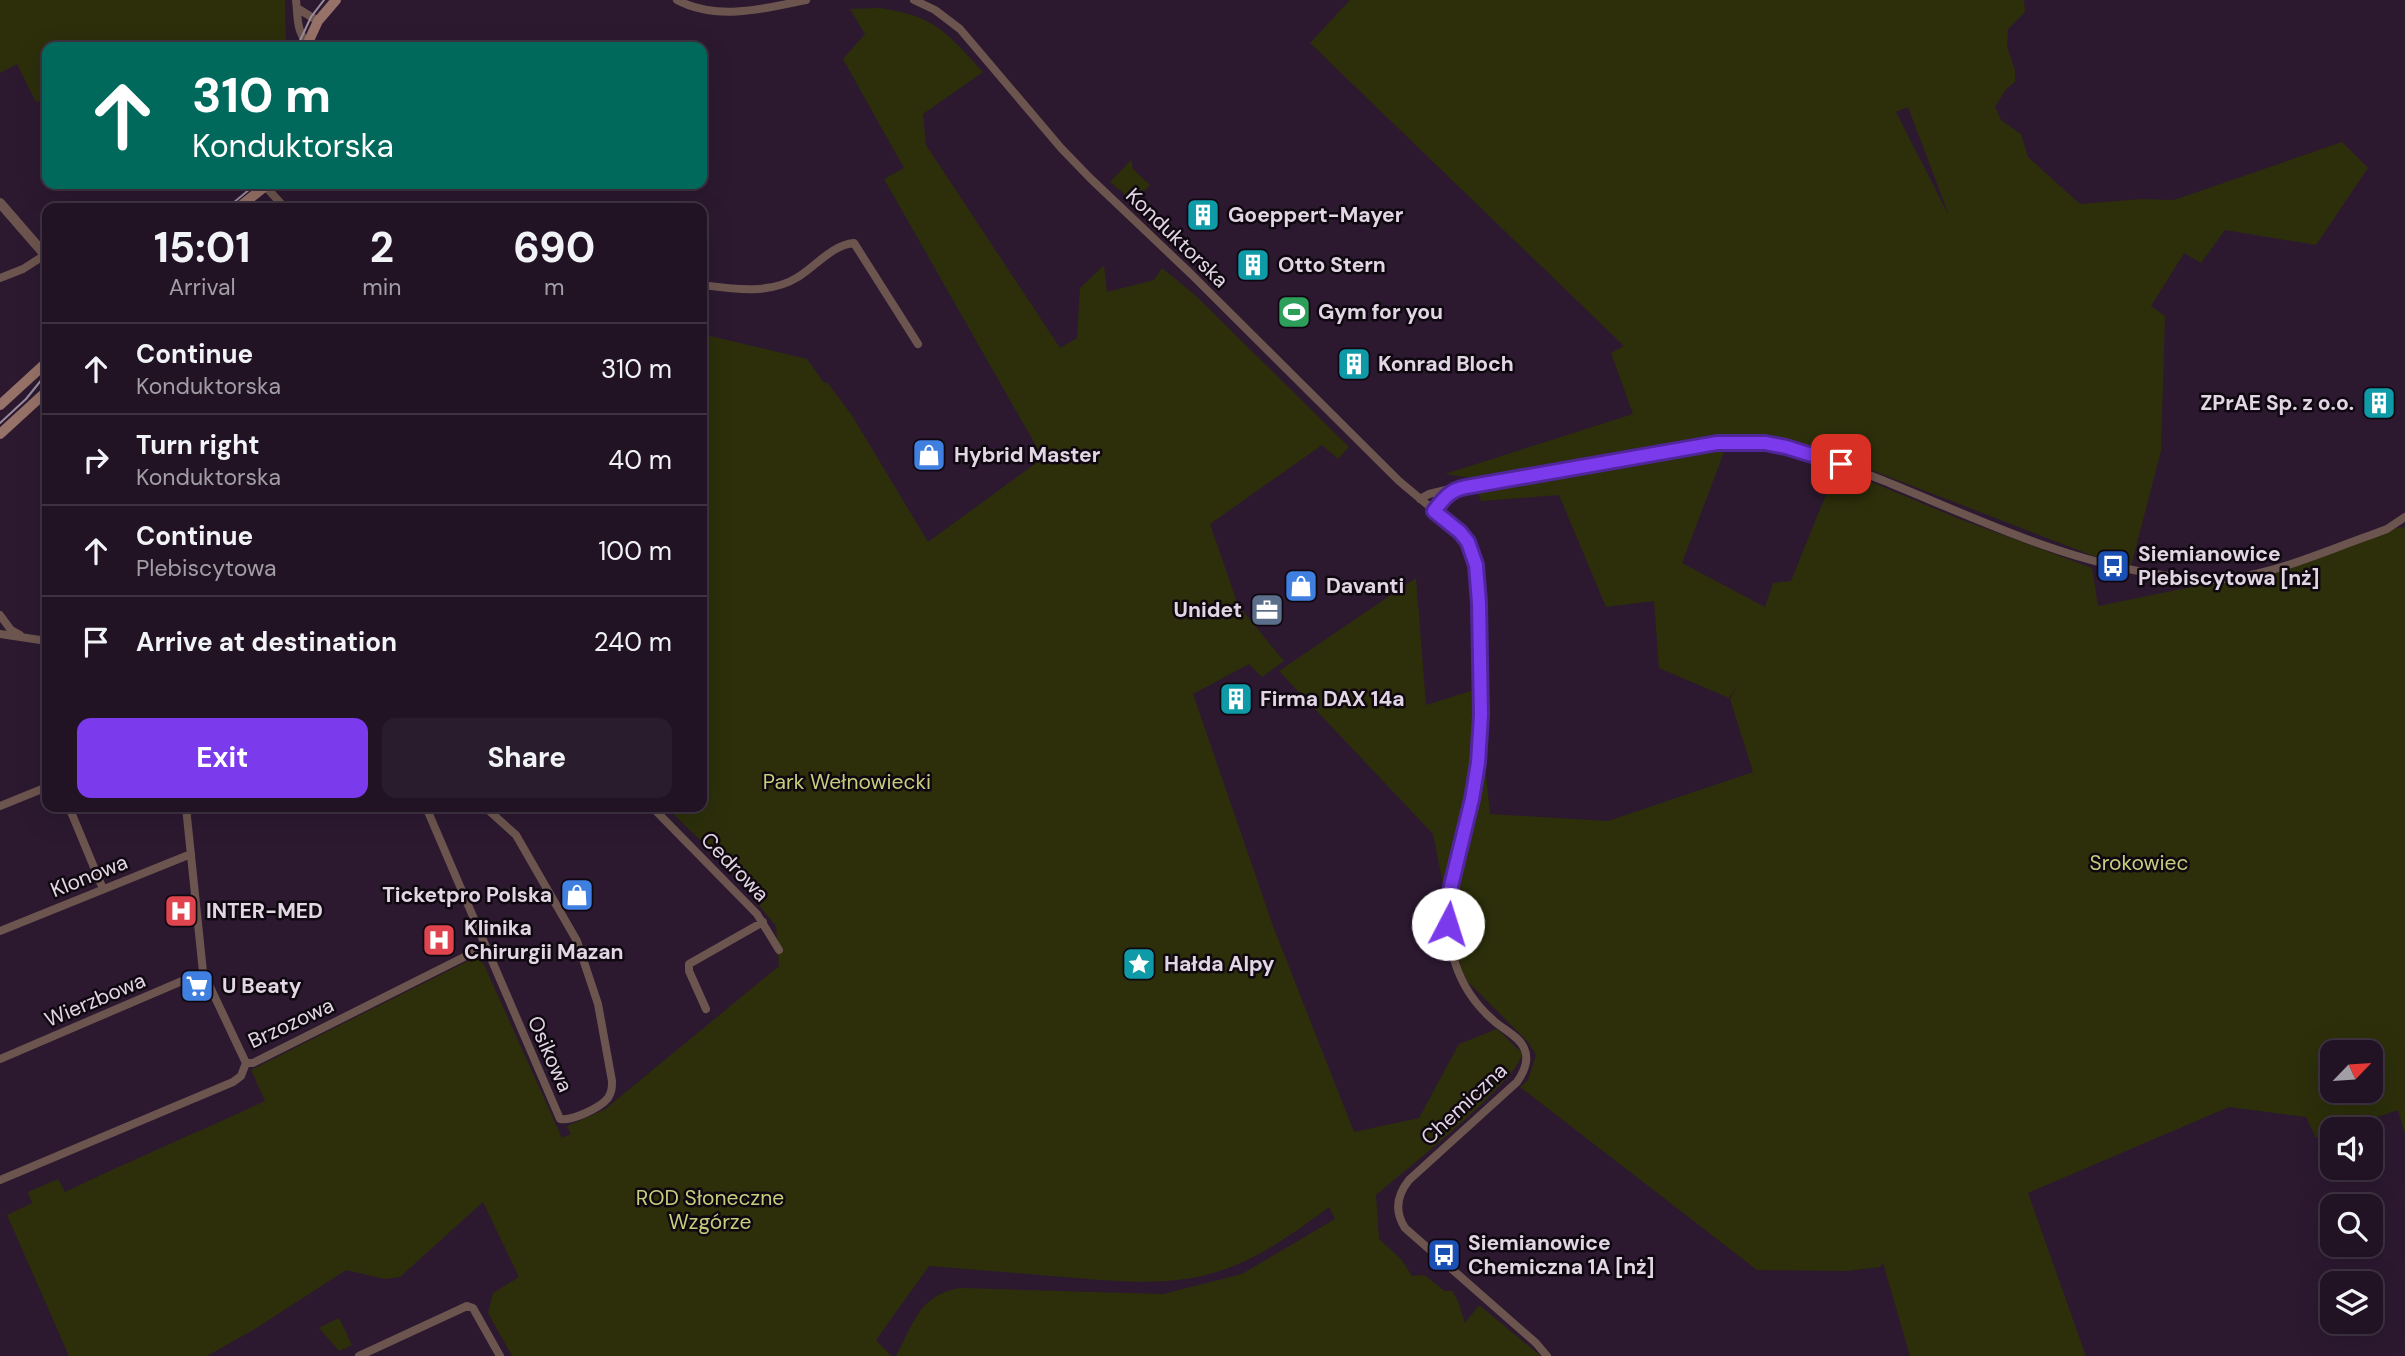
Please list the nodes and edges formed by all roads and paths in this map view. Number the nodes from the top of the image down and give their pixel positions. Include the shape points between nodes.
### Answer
1 (336, 0) edge
2 (677, 0) edge
3 (806, 0) edge
4 (914, 0) edge
5 (297, 4) edge
6 (318, 21) junction
7 (305, 42) edge
8 (308, 42) edge
9 (261, 189) edge
10 (269, 189) edge
11 (0, 203) edge
12 (243, 203) edge
13 (281, 203) edge
14 (42, 251) edge
15 (42, 258) edge
16 (0, 278) edge
17 (707, 286) edge
18 (918, 344) dead end
19 (42, 368) edge
20 (42, 396) edge
21 (0, 405) edge
22 (0, 434) edge
23 (1454, 490) junction
24 (1420, 499) junction
25 (1434, 511) junction
26 (2405, 517) edge
27 (1468, 542) joint
28 (0, 615) edge
29 (6, 624) junction
30 (0, 634) edge
31 (23, 637) junction
32 (42, 640) edge
33 (42, 789) edge
34 (0, 806) edge
35 (71, 812) edge
36 (187, 812) edge
37 (428, 812) edge
38 (491, 812) edge
39 (657, 812) edge
40 (191, 854) junction
41 (103, 889) junction
42 (763, 922) junction
43 (0, 932) edge
44 (484, 947) junction
45 (779, 950) dead end
46 (203, 972) junction
47 (706, 1009) dead end
48 (0, 1059) edge
49 (247, 1063) junction
50 (0, 1180) edge
51 (359, 1356) edge
52 (500, 1356) edge
53 (1547, 1356) edge

1 - 6 main road
2 - 3 street via 720,12
4 - 24 street, Konduktorska via 960,29 1085,174
5 - 6 street
5 - 7 street
6 - 8 main road
9 - 12 main road
10 - 13 street
11 - 14 street
15 - 16 street
17 - 18 street via 768,288 784,284 835,249 854,243
19 - 21 main road
20 - 22 main road
23 - 24 street
23 - 25 street
23 - 26 street via 1717,443 1765,443 1841,464 2069,555 2130,570 2207,580 2266,571 2371,536
24 - 25 street, Konduktorska
25 - 27 street, Konduktorska
27 - 53 street, Chemiczna via 1477,571 1481,715 1472,799 1451,886 1450,946 1472,998 1522,1044 1526,1065 1517,1082 1409,1180 1399,1198 1398,1213 1405,1228
28 - 29 street
29 - 30 street
29 - 31 street
30 - 31 street
31 - 32 street
33 - 34 street
35 - 41 street
36 - 40 street
37 - 44 street, Osikowa
38 - 44 street, Osikowa via 516,835 577,941 598,1004 612,1081 606,1100 560,1119
39 - 42 street, Cedrowa
40 - 41 street, Klonowa
40 - 46 street
41 - 43 street, Klonowa
42 - 45 street, Cedrowa
42 - 47 street, Cedrowa via 689,964
44 - 49 street, Brzozowa
46 - 48 street, Wierzbowa
46 - 49 street
49 - 50 street, Brzozowa via 233,1082
51 - 52 street via 464,1307 473,1308

